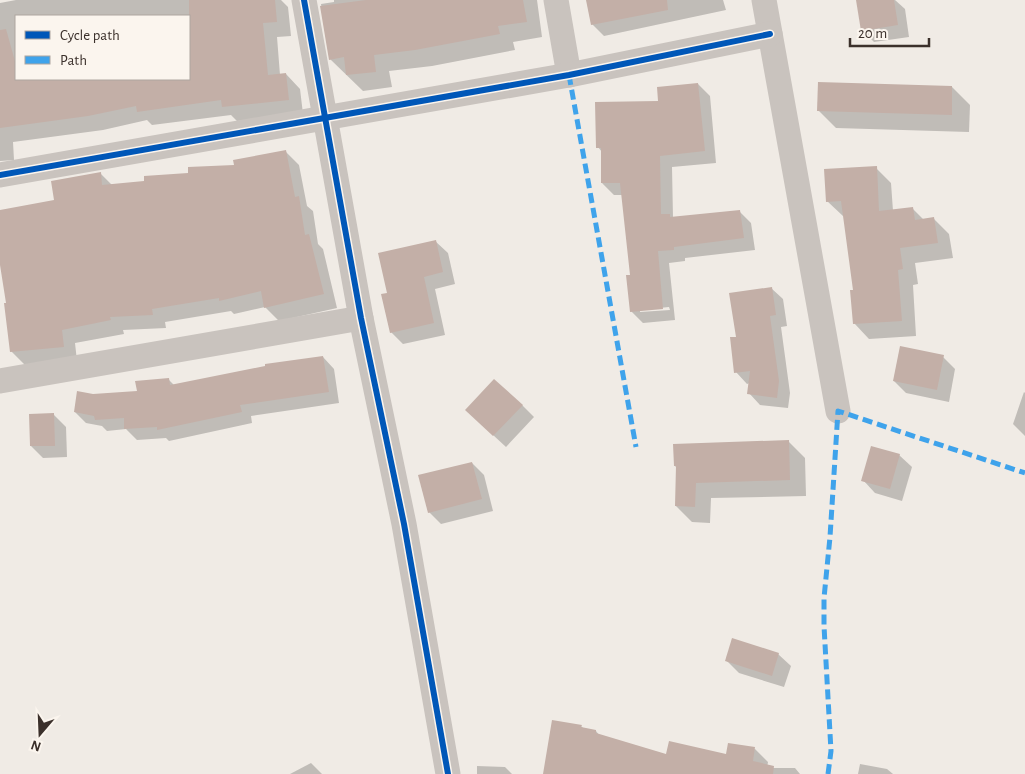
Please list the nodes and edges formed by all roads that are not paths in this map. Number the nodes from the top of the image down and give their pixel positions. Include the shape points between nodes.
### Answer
1 (304, 0) edge
2 (556, 0) edge
3 (764, 0) edge
4 (770, 34) junction
5 (569, 75) junction
6 (325, 118) junction
7 (0, 175) edge
8 (361, 318) junction
9 (0, 381) edge
10 (838, 411) dead end
11 (448, 774) edge

1 - 6 street
2 - 5 street
3 - 4 street
4 - 5 street
4 - 10 street
5 - 6 street
6 - 7 street
6 - 8 street
8 - 9 street
8 - 11 street via 404,524

